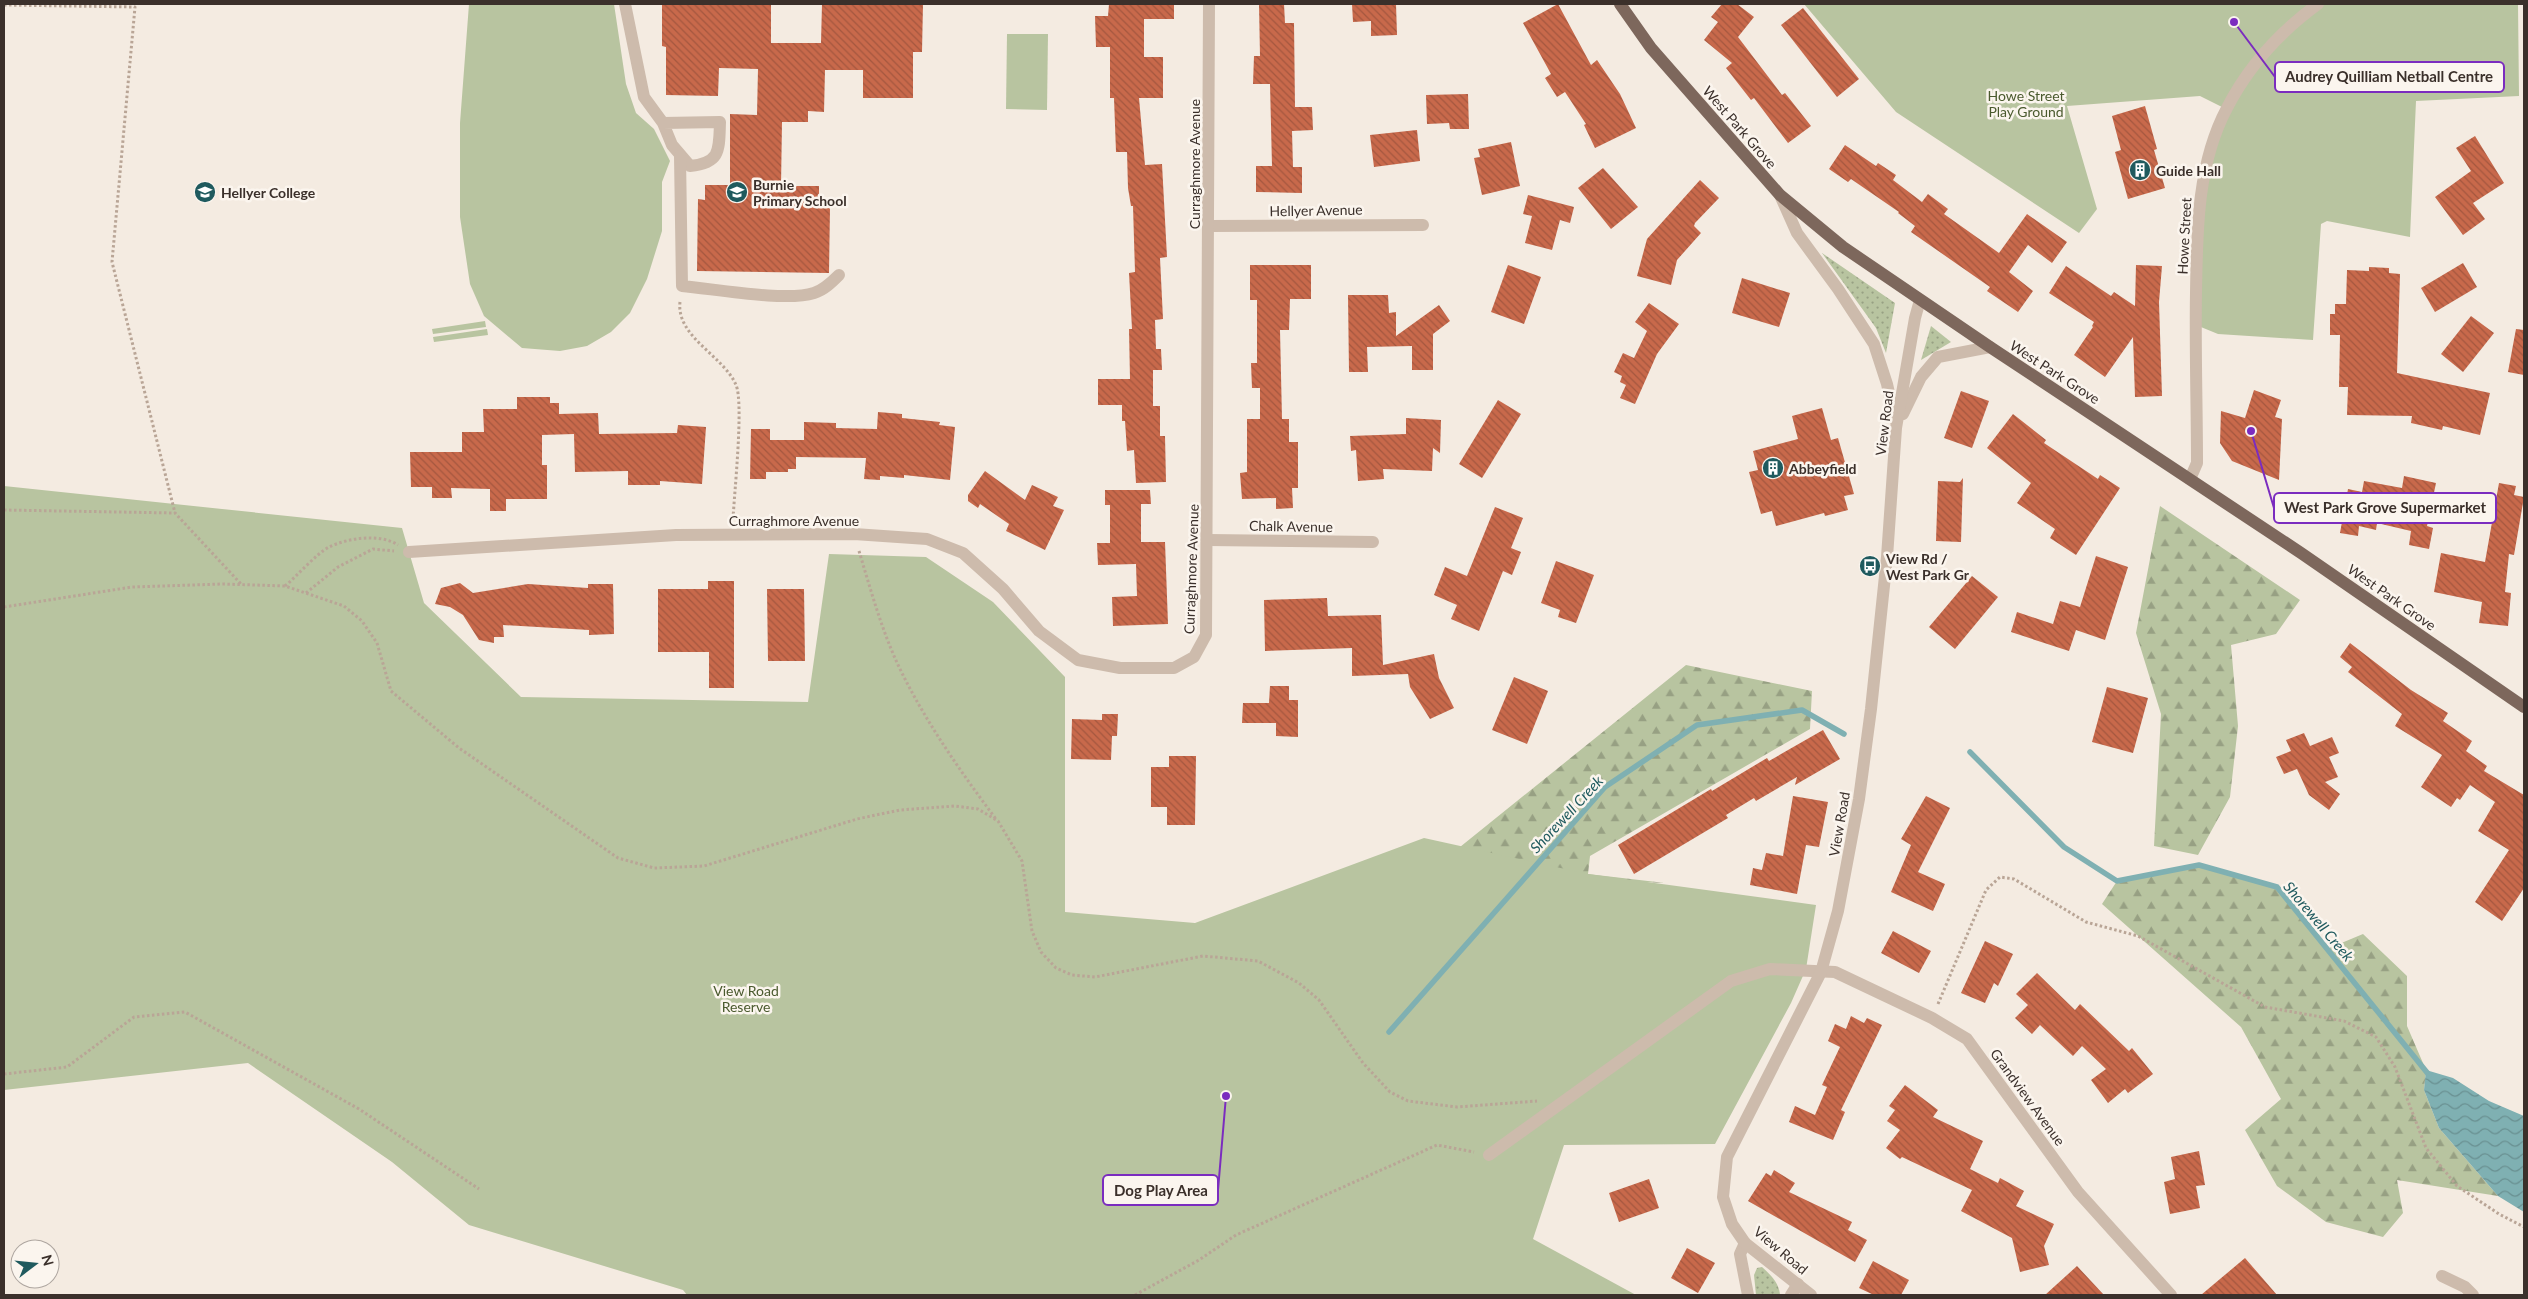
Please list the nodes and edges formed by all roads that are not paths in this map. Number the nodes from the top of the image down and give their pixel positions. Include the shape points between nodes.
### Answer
1 (625, 4) edge
2 (1210, 4) edge
3 (1620, 4) edge
4 (2318, 4) edge
5 (663, 123) junction
6 (680, 156) junction
7 (1780, 195) junction
8 (1422, 225) dead end
9 (1209, 226) junction
10 (839, 275) dead end
11 (1920, 300) junction
12 (1990, 347) junction
13 (1896, 428) junction
14 (2190, 479) junction
15 (1208, 540) junction
16 (1373, 542) dead end
17 (409, 552) road end
18 (2524, 707) edge
19 (1820, 972) junction
20 (1489, 1155) road end
21 (1745, 1243) junction
22 (2442, 1276) dead end
23 (1798, 1284) junction
24 (1748, 1295) edge
25 (1791, 1295) edge
26 (1811, 1295) edge
27 (2171, 1295) edge
28 (2473, 1295) edge

1 - 5 street via 644,97
2 - 9 street, Curraghmore Avenue
3 - 7 main road, West Park Grove via 1651,48
4 - 14 street, Howe Street via 2293,22 2246,76 2226,109 2210,151 2197,235 2197,463
5 - 6 street via 672,146
5 - 6 street via 720,122 719,150 713,160 690,166
6 - 10 street via 682,286 795,297 815,293
7 - 11 main road, West Park Grove via 1843,247
7 - 13 street via 1797,233 1874,344
8 - 9 street, Hellyer Avenue
9 - 15 street, Curraghmore Avenue
11 - 12 main road, West Park Grove
11 - 13 street, View Road
12 - 13 street via 1938,357 1921,377
12 - 14 main road, West Park Grove
13 - 19 street, View Road via 1879,639 1859,799 1838,911
14 - 18 main road, West Park Grove
15 - 16 street, Chalk Avenue
15 - 17 street, Curraghmore Avenue via 1206,635 1194,657 1174,668 1120,668 1078,660 1039,631 1003,589 963,553 927,539 854,534 676,534
19 - 20 street, Grandview Avenue via 1770,969 1731,980
19 - 21 street, View Road via 1728,1157 1723,1197 1732,1224
19 - 27 street, Grandview Avenue via 1835,972 1932,1018 1968,1039 2078,1192
21 - 23 street, View Road
21 - 24 street via 1740,1254
22 - 28 street via 2465,1287
23 - 25 street
23 - 26 street, View Road

